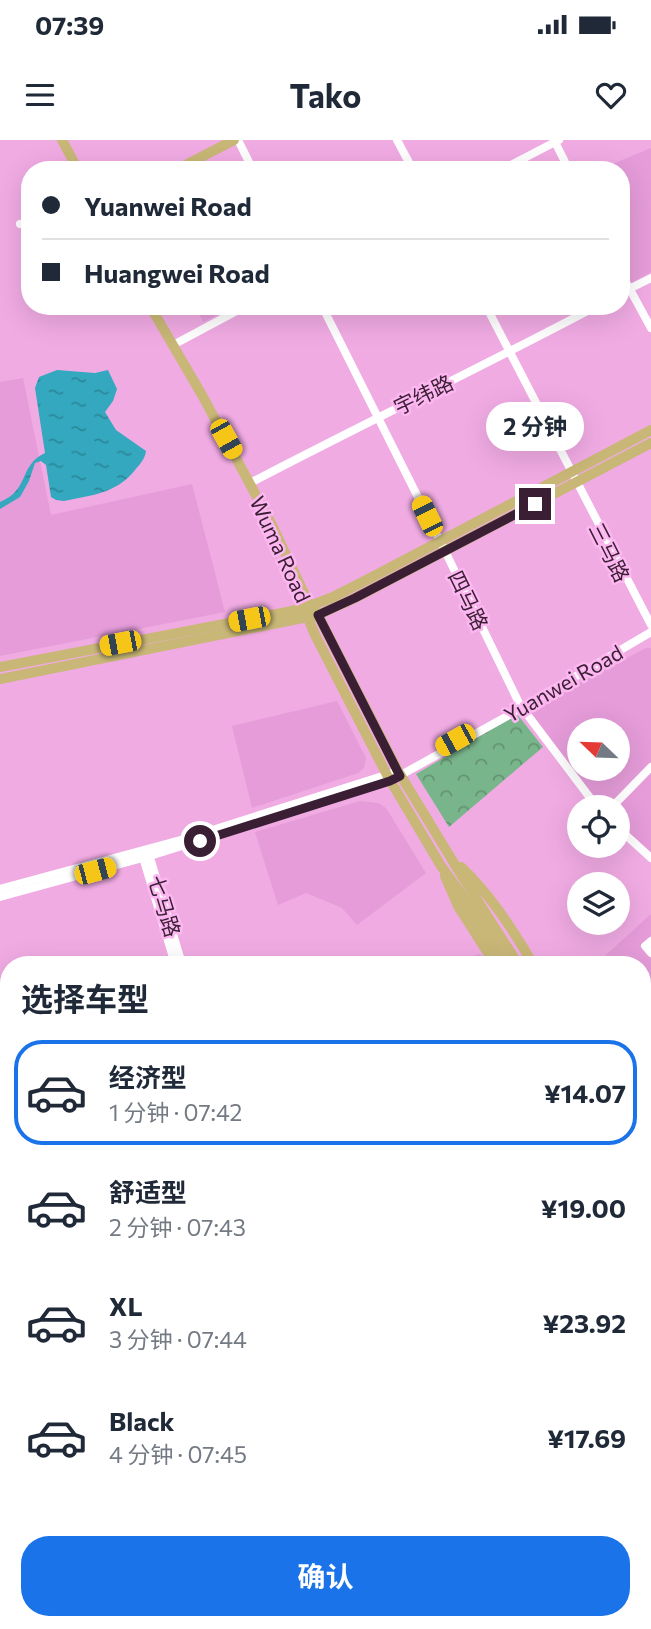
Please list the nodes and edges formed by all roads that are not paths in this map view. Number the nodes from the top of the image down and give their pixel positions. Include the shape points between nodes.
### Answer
1 (62, 140) edge
2 (236, 140) edge
3 (397, 140) edge
4 (556, 141) edge
5 (73, 161) edge
6 (194, 161) edge
7 (248, 161) edge
8 (408, 161) edge
9 (518, 161) edge
10 (565, 161) edge
11 (651, 278) edge
12 (630, 289) edge
13 (630, 297) edge
14 (155, 315) edge
15 (229, 315) edge
16 (326, 315) edge
17 (491, 315) edge
18 (580, 315) edge
19 (651, 328) edge
20 (173, 345) junction
21 (510, 352) junction
22 (377, 416) junction
23 (651, 430) edge
24 (651, 443) edge
25 (572, 471) junction
26 (250, 483) junction
27 (576, 483) junction
28 (442, 546) junction
29 (310, 606) junction
30 (313, 617) junction
31 (650, 628) edge
32 (0, 667) edge
33 (0, 679) edge
34 (521, 706) junction
35 (651, 767) edge
36 (399, 774) junction
37 (388, 778) junction
38 (588, 795) edge
39 (624, 795) edge
40 (630, 839) edge
41 (145, 853) junction
42 (651, 858) edge
43 (452, 859) junction
44 (441, 866) junction
45 (0, 889) edge
46 (0, 897) edge
47 (471, 898) junction
48 (651, 941) edge
49 (651, 953) edge
50 (173, 956) edge
51 (179, 956) edge
52 (490, 956) edge
53 (502, 956) edge
54 (512, 956) edge
55 (528, 956) edge

1 - 5 main road
2 - 6 main road
2 - 7 street
3 - 8 street
4 - 9 street
4 - 10 street
11 - 12 street
13 - 19 street
14 - 20 main road, Wuma Road
15 - 20 street
16 - 22 street, 四马路
17 - 21 street, 三马路
18 - 21 street, 宇纬路
20 - 26 main road, Wuma Road
21 - 22 street, 宇纬路
21 - 25 street, 三马路
22 - 26 street, 宇纬路
22 - 28 street, 四马路
23 - 25 main road
24 - 27 main road
25 - 27 street, 三马路
25 - 28 main road
26 - 29 main road, Wuma Road
27 - 28 main road
27 - 31 street, 三马路
28 - 29 main road
28 - 30 main road via 355,598
28 - 34 street, 四马路
29 - 30 main road, Wuma Road
29 - 32 main road
30 - 33 main road
30 - 36 main road
30 - 37 main road, Wuma Road
31 - 34 street, Yuanwei Road
34 - 36 street, Yuanwei Road
34 - 38 street, 四马路
35 - 39 street
36 - 37 street, Yuanwei Road
36 - 43 main road
37 - 41 street, Yuanwei Road
37 - 44 main road, Wuma Road
40 - 42 street
41 - 45 street
41 - 46 street, Yuanwei Road
41 - 50 street, 七马路
41 - 51 street, 七马路
43 - 47 main road
43 - 55 main road via 477,883
44 - 47 main road, Wuma Road
44 - 52 main road via 458,906
47 - 53 main road
47 - 54 main road
48 - 49 street via 645,946

